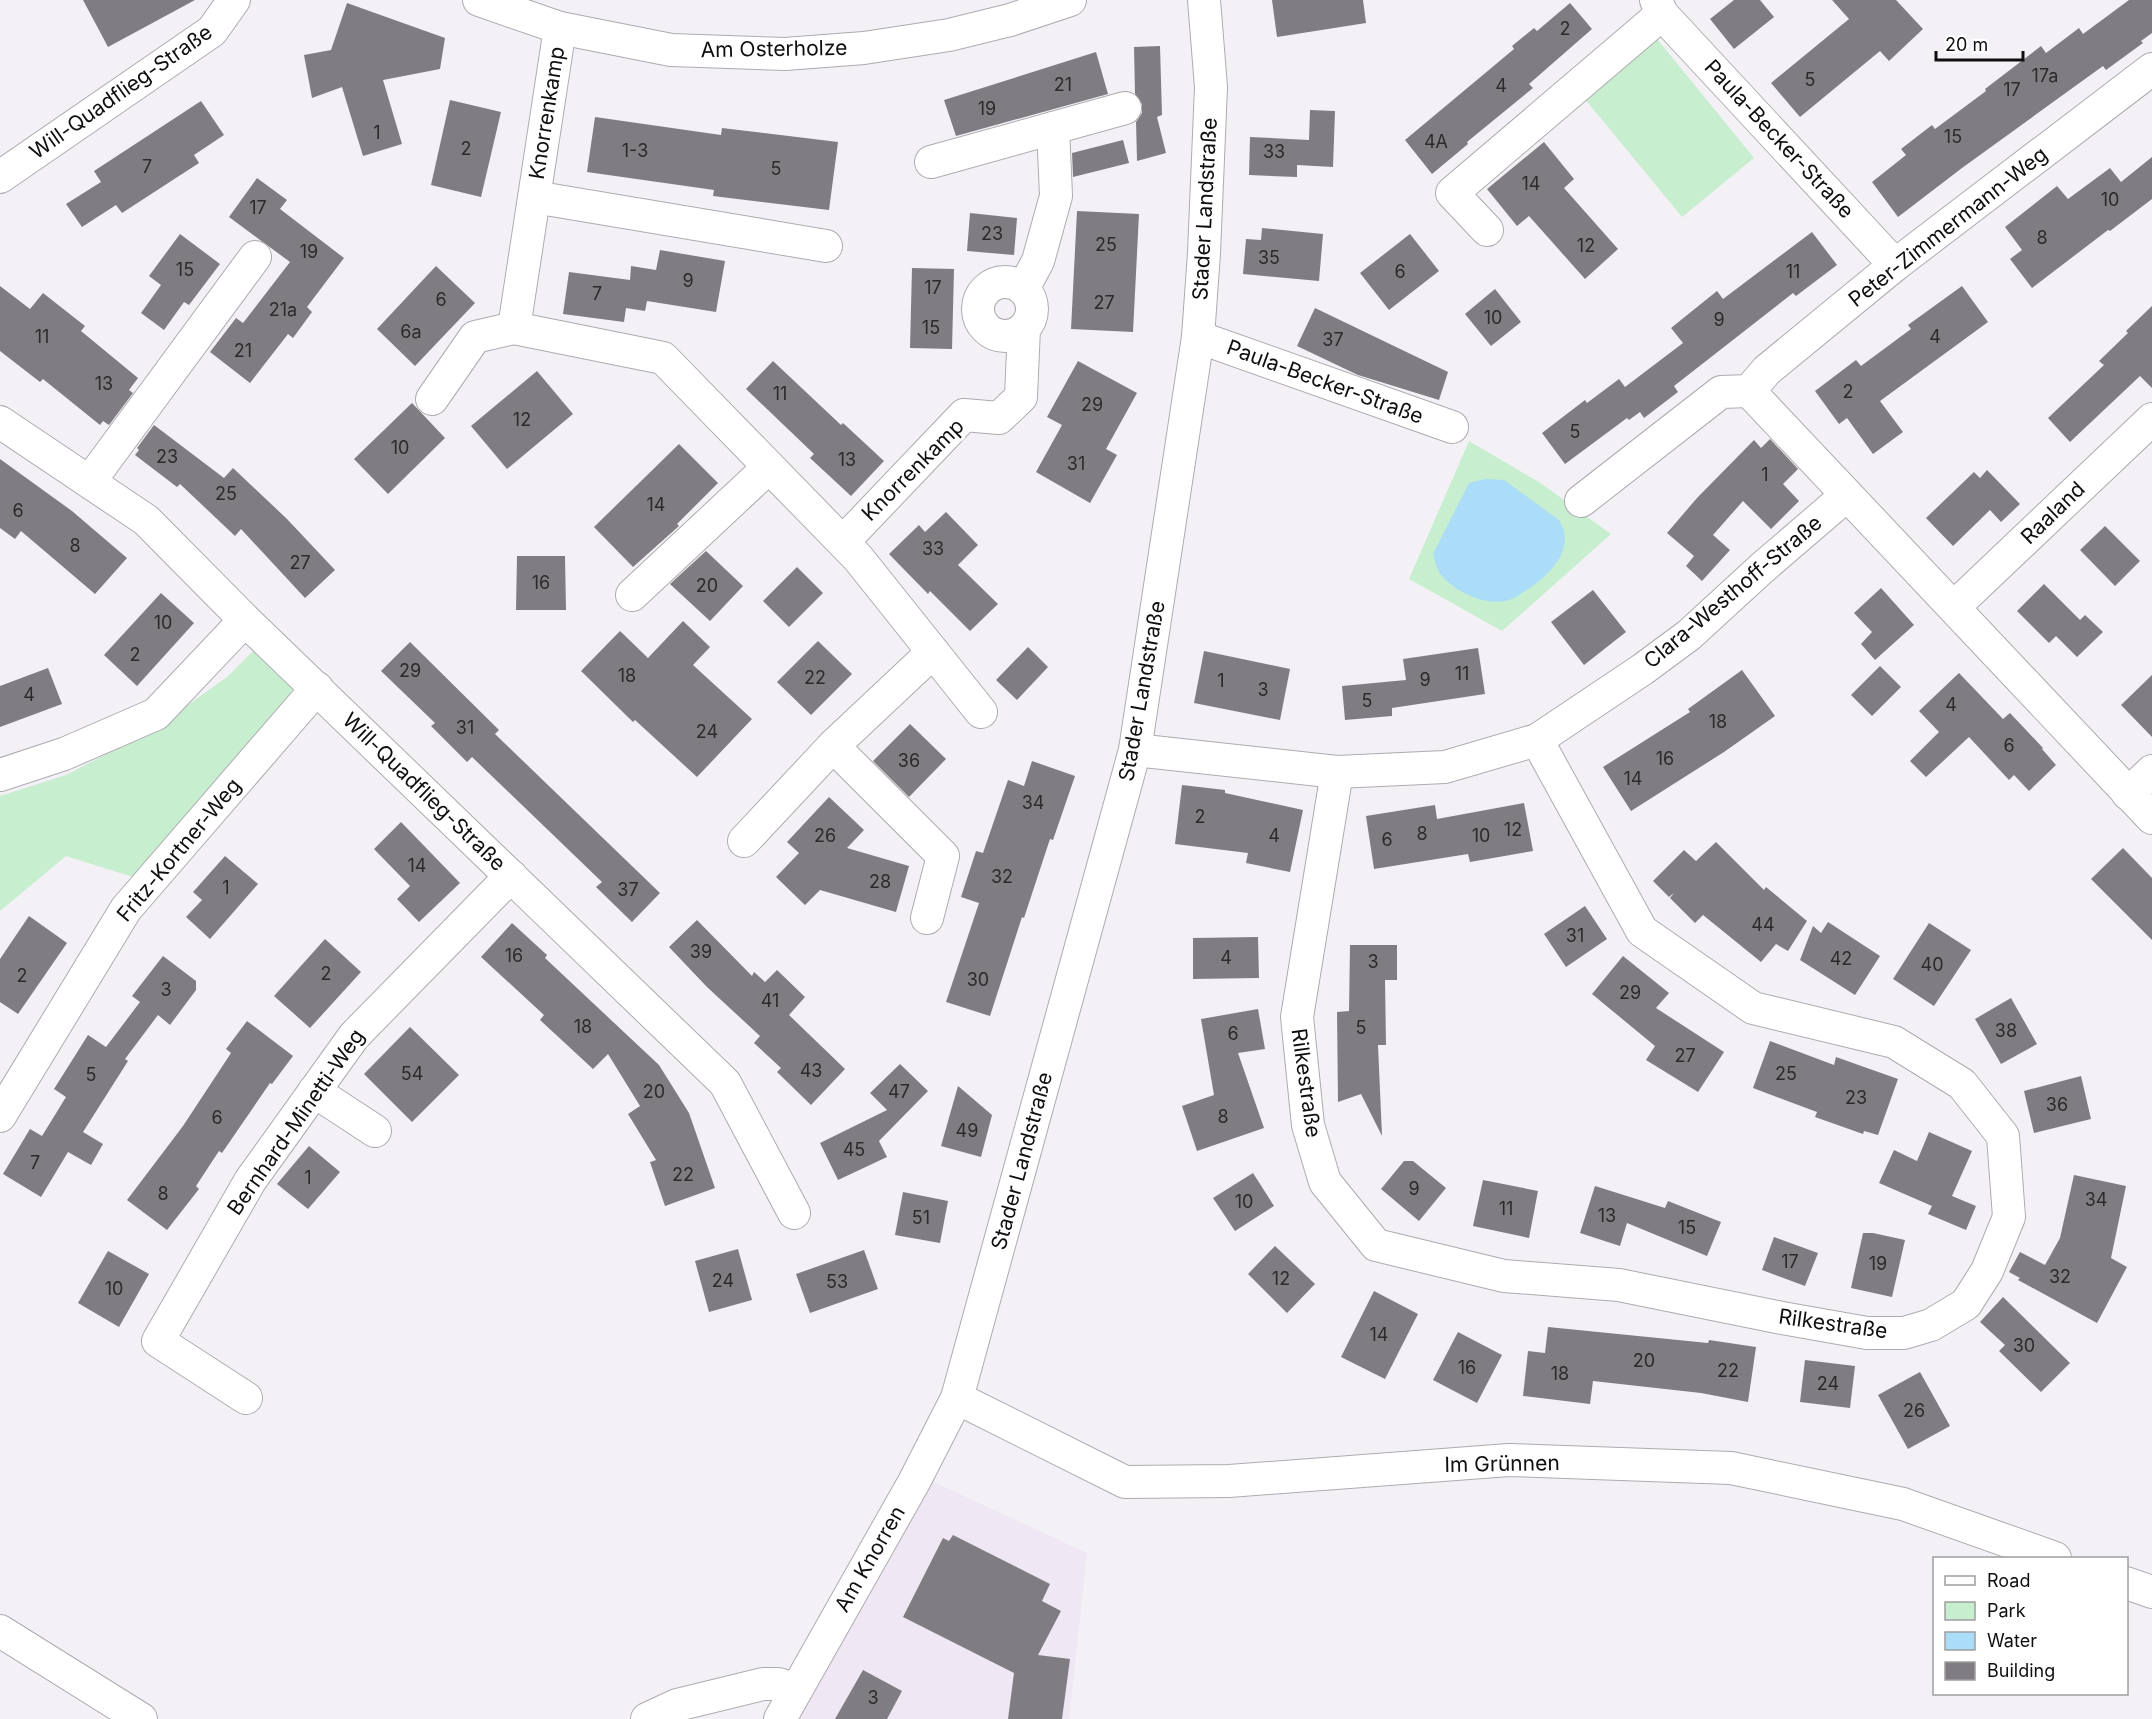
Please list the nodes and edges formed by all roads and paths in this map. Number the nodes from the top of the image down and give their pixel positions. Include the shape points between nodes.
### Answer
1 (234, 0) edge
2 (478, 0) edge
3 (1070, 0) edge
4 (1204, 0) edge
5 (1659, 7) edge
6 (560, 28) junction
7 (2152, 69) edge
8 (1125, 108) dead end
9 (1053, 128) junction
10 (931, 162) dead end
11 (0, 177) edge
12 (534, 197) junction
13 (1486, 230) dead end
14 (826, 246) dead end
15 (255, 257) dead end
16 (1895, 265) junction
17 (1023, 289) junction
18 (513, 328) junction
19 (1024, 328) junction
20 (1198, 337) junction
21 (1749, 391) junction
22 (432, 399) dead end
23 (2152, 419) edge
24 (0, 422) edge
25 (1452, 427) dead end
26 (769, 467) junction
27 (90, 481) junction
28 (1847, 495) junction
29 (1581, 501) dead end
30 (843, 542) junction
31 (632, 595) dead end
32 (1954, 608) junction
33 (245, 620) junction
34 (933, 652) junction
35 (317, 688) junction
36 (981, 712) dead end
37 (1537, 740) junction
38 (833, 746) junction
39 (1136, 750) junction
40 (2152, 771) edge
41 (1337, 772) junction
42 (0, 776) edge
43 (2128, 794) junction
44 (2152, 818) edge
45 (744, 841) dead end
46 (511, 876) junction
47 (927, 918) dead end
48 (314, 1091) junction
49 (0, 1116) edge
50 (375, 1131) dead end
51 (794, 1213) dead end
52 (246, 1398) dead end
53 (957, 1398) junction
54 (2052, 1557) edge
55 (2128, 1583) edge
56 (2152, 1592) edge
57 (0, 1631) edge
58 (796, 1690) junction
59 (141, 1719) edge
60 (647, 1719) edge
61 (780, 1719) edge

1 - 11 street, Will-Quadflieg-Straße via 212,31
2 - 6 street, Am Osterholze
3 - 6 street, Am Osterholze via 949,35 864,48 785,54 671,50
4 - 20 street, Stader Landstraße via 1211,87
5 - 13 street, Paula-Becker-Straße via 1452,193
5 - 16 street, Paula-Becker-Straße
6 - 12 street, Knorrenkamp
7 - 16 street, Peter-Zimmermann-Weg
8 - 9 street
9 - 10 street
9 - 17 street via 1056,196 1038,261
12 - 14 street, Knorrenkamp
12 - 18 street, Knorrenkamp
15 - 27 street
16 - 21 street, Peter-Zimmermann-Weg via 1767,370
17 - 19 street, Knorrenkamp via 1029,296 1031,313
17 - 19 street via 1007,282 998,283 983,293 978,310 991,332 1008,336
18 - 22 street via 475,337
18 - 26 street via 663,358
19 - 30 street, Knorrenkamp via 1021,397 999,418 964,415
20 - 25 street, Paula-Becker-Straße
20 - 39 street, Stader Landstraße
21 - 28 street
21 - 29 street via 1721,392
23 - 32 street, Raaland
24 - 27 street, Will-Quadflieg-Straße
26 - 30 street
26 - 31 street
27 - 33 street, Will-Quadflieg-Straße via 146,520
28 - 32 street
28 - 37 street, Clara-Westhoff-Straße via 1689,634
30 - 34 street
32 - 43 street
33 - 35 street, Will-Quadflieg-Straße
33 - 42 street via 156,714 64,754
34 - 36 street
34 - 38 street
35 - 46 street, Will-Quadflieg-Straße
35 - 49 street, Fritz-Kortner-Weg via 126,909
37 - 41 street, Clara-Westhoff-Straße via 1445,767
37 - 41 street, Rilkestraße via 1642,931 1754,1008 1894,1042 1962,1084 2003,1136 2008,1218 1987,1271 1966,1304 1930,1325 1904,1333 1867,1333 1619,1285 1504,1276 1376,1245 1325,1182 1308,1125 1297,1017
38 - 45 street
38 - 47 street via 943,856
39 - 41 street, Clara-Westhoff-Straße
39 - 53 street, Stader Landstraße
40 - 43 street
43 - 44 street
46 - 48 street, Bernhard-Minetti-Weg via 354,1036
46 - 51 street, Will-Quadflieg-Straße via 725,1083
48 - 50 street
48 - 52 street, Bernhard-Minetti-Weg via 250,1181 158,1341
53 - 54 street, Im Grünnen via 1125,1482 1229,1481 1509,1460 1731,1468 1903,1504
53 - 58 street, Am Knorren
55 - 56 street
57 - 59 street
58 - 60 street via 762,1684 677,1705
58 - 61 street, Am Knorren

